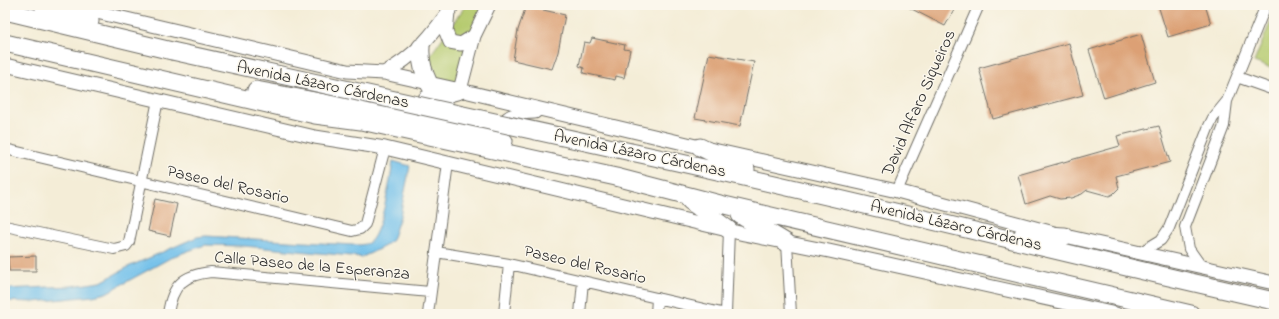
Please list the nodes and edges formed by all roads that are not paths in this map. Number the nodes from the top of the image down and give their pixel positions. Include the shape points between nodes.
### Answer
1 (43, 5) edge
2 (67, 5) edge
3 (489, 5) edge
4 (979, 5) edge
5 (1266, 5) edge
6 (450, 9) edge
7 (5, 11) edge
8 (474, 36) junction
9 (5, 43) edge
10 (421, 47) junction
11 (165, 49) junction
12 (5, 65) edge
13 (347, 71) junction
14 (384, 73) junction
15 (1237, 77) junction
16 (188, 85) junction
17 (460, 90) junction
18 (1274, 90) edge
19 (437, 96) junction
20 (158, 100) junction
21 (1227, 101) junction
22 (331, 104) junction
23 (388, 111) junction
24 (555, 112) junction
25 (422, 120) junction
26 (463, 130) junction
27 (507, 142) junction
28 (385, 148) junction
29 (700, 148) junction
30 (5, 149) edge
31 (448, 163) junction
32 (616, 177) junction
33 (142, 180) junction
34 (777, 184) junction
35 (898, 191) junction
36 (680, 194) junction
37 (720, 204) junction
38 (5, 226) edge
39 (729, 230) junction
40 (990, 233) junction
41 (1065, 236) junction
42 (787, 243) junction
43 (436, 252) junction
44 (1140, 252) junction
45 (509, 264) junction
46 (1201, 266) junction
47 (583, 281) junction
48 (1274, 283) edge
49 (430, 292) junction
50 (657, 298) junction
51 (1274, 301) edge
52 (1111, 313) edge
53 (168, 314) edge
54 (428, 314) edge
55 (504, 314) edge
56 (580, 314) edge
57 (656, 314) edge
58 (726, 314) edge
59 (791, 314) edge
60 (1191, 314) edge

1 - 11 highway via 142,35
2 - 13 street, Avenida Lázaro Cárdenas
3 - 8 street
4 - 35 street, David Alfaro Siqueiros
5 - 15 street
6 - 8 street via 446,32 450,42 461,44
6 - 10 street
7 - 11 highway, Avenida Lázaro Cárdenas
8 - 17 street
9 - 16 highway, Avenida Lázaro Cárdenas
10 - 14 street
10 - 19 highway via 421,64
11 - 34 highway, Avenida Lázaro Cárdenas, bridge
12 - 20 street
13 - 14 street, Avenida Lázaro Cárdenas
13 - 22 street via 353,83 352,92 348,97
14 - 19 street, Avenida Lázaro Cárdenas
15 - 18 street
15 - 21 street
16 - 22 highway via 203,80
16 - 32 highway, Avenida Lázaro Cárdenas via 315,115 361,121
17 - 19 highway
17 - 19 street, Avenida Lázaro Cárdenas
17 - 24 street, Avenida Lázaro Cárdenas
19 - 23 highway
19 - 25 highway
19 - 26 highway
20 - 28 street via 315,137
20 - 33 street
21 - 44 street via 1209,126 1165,234 1158,243
21 - 46 street via 1224,126 1184,227 1190,249
22 - 23 highway
23 - 25 highway
24 - 27 street via 522,112 509,116 502,127
24 - 29 street, Avenida Lázaro Cárdenas
25 - 26 highway
26 - 27 highway
27 - 32 highway via 591,164
28 - 31 street
28 - 33 street, Paseo del Rosario via 365,224 360,229 352,230
29 - 34 highway
29 - 35 street, Avenida Lázaro Cárdenas
30 - 33 street, Paseo del Rosario
31 - 39 street
31 - 43 street
32 - 36 highway, Avenida Lázaro Cárdenas
33 - 38 street via 129,242 120,249
34 - 40 highway, Avenida Lázaro Cárdenas
35 - 41 street, Avenida Lázaro Cárdenas
36 - 37 highway, Avenida Lázaro Cárdenas
36 - 39 highway
37 - 42 highway
37 - 60 highway, Avenida Lázaro Cárdenas
39 - 42 street
39 - 58 street
40 - 41 highway
40 - 51 highway, Avenida Lázaro Cárdenas
41 - 44 street, Avenida Lázaro Cárdenas
42 - 52 street
42 - 59 street
43 - 45 street, Paseo del Rosario
43 - 49 street
44 - 46 street, Avenida Lázaro Cárdenas
45 - 47 street, Paseo del Rosario
45 - 55 street
46 - 48 street, Avenida Lázaro Cárdenas
47 - 50 street, Paseo del Rosario
47 - 56 street
49 - 53 street, Calle Paseo de la Esperanza via 211,272 196,274 179,284 169,301
49 - 54 street
50 - 57 street
50 - 58 street, Paseo del Rosario

